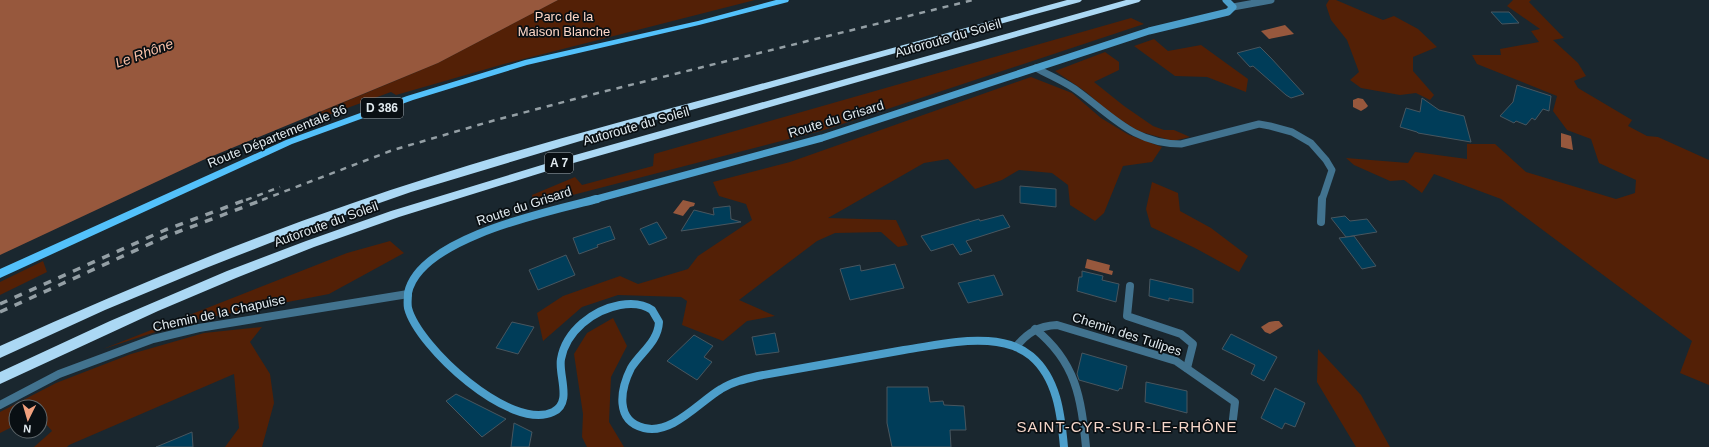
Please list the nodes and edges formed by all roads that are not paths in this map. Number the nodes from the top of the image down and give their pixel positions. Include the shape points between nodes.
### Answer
1 (785, 0) edge
2 (1077, 0) edge
3 (1136, 0) edge
4 (1271, 0) edge
5 (1229, 3) edge
6 (1036, 68) junction
7 (1321, 222) dead end
8 (0, 274) edge
9 (1130, 286) dead end
10 (408, 294) junction
11 (1034, 329) junction
12 (1016, 347) junction
13 (0, 352) edge
14 (1188, 368) junction
15 (0, 378) edge
16 (0, 405) edge
17 (1233, 419) dead end
18 (1064, 447) edge
19 (1086, 447) edge

1 - 8 main road, Route Départementale 86 / D 386 via 524,63 410,98 289,142
2 - 13 highway, Autoroute du Soleil / A 7 via 583,137 406,189 206,262 92,309
3 - 15 highway, Autoroute du Soleil / A 7 via 572,159 413,208 311,243 219,280 97,332
4 - 5 street
5 - 6 street, Route du Grisard via 1228,12 1149,31
6 - 7 street via 1078,91 1114,121 1142,137 1170,144 1181,144 1259,124 1287,129 1316,148 1332,170 1322,197
6 - 10 street, Route du Grisard via 822,138 504,224 463,242 433,260 421,270 411,284
9 - 14 street via 1127,316 1181,334 1193,344
10 - 12 street via 408,307 419,331 446,364 479,391 510,408 542,416 562,404 564,390 560,361 565,344 575,329 591,316 610,308 631,304 645,306 655,312 660,327 632,367 626,382 623,402 624,414 631,423 649,428 662,428 722,388 758,376 962,342 987,341
10 - 16 street, Chemin de la Chapuise via 284,312 152,340 59,374
11 - 12 street via 1024,336
11 - 14 street, Chemin des Tulipes via 1045,325 1057,325 1176,361
11 - 19 street via 1054,344 1070,370 1079,392
12 - 18 street via 1032,356 1053,387 1059,405
14 - 17 street, Chemin des Tulipes via 1235,402

